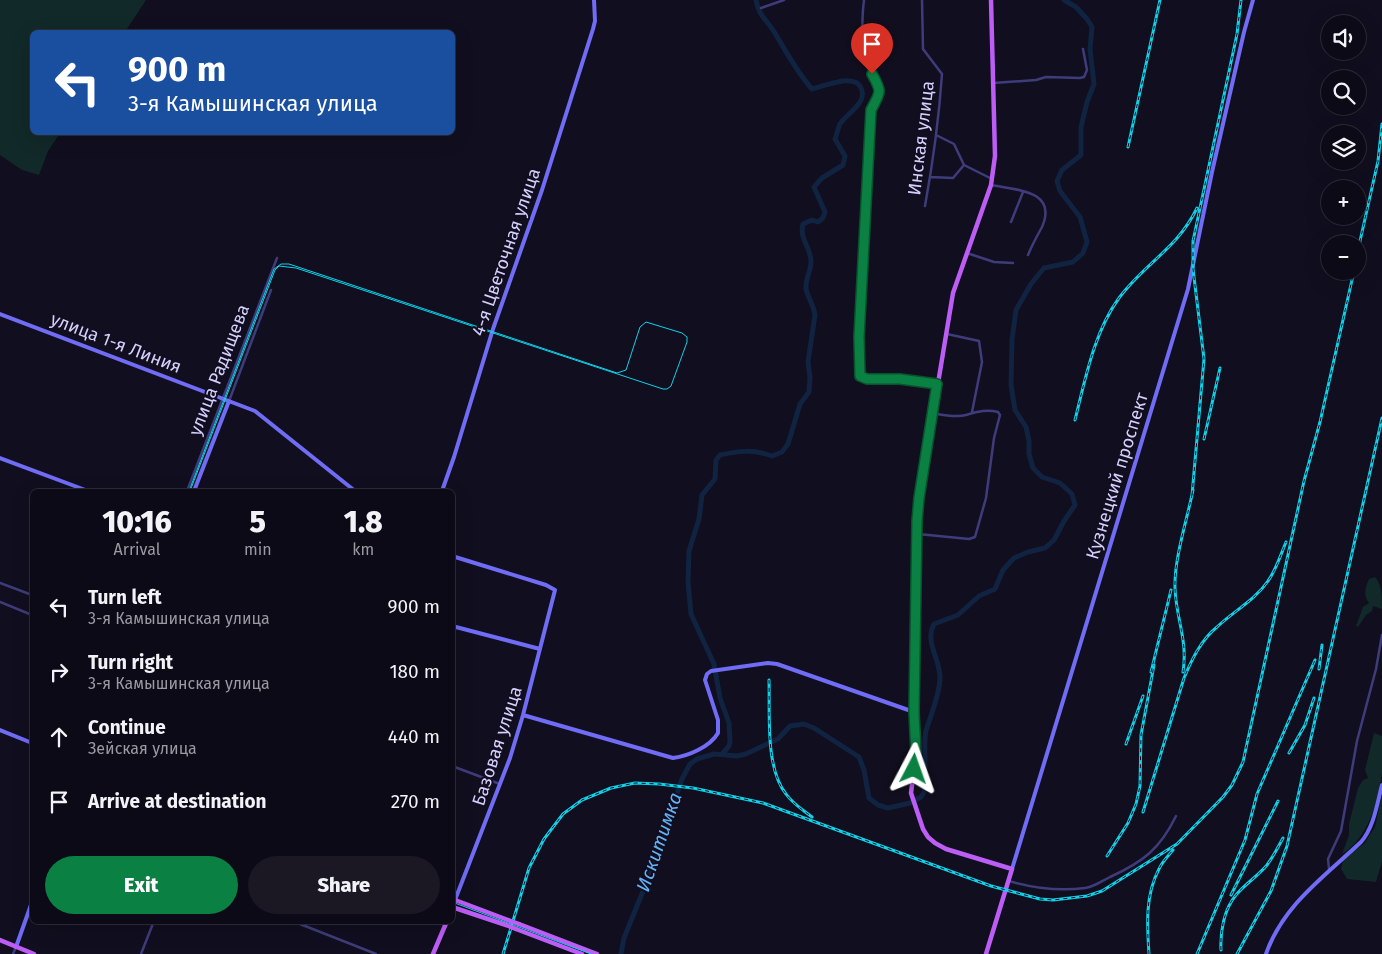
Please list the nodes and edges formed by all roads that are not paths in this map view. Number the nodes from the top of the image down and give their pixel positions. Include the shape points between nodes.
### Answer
1 (594, 0) edge
2 (784, 0) edge
3 (864, 0) edge
4 (922, 0) edge
5 (991, 0) edge
6 (1253, 0) edge
7 (760, 8) dead end
8 (1083, 49) dead end
9 (993, 82) junction
10 (936, 135) junction
11 (964, 165) junction
12 (930, 177) junction
13 (992, 179) junction
14 (991, 185) junction
15 (1023, 192) junction
16 (925, 206) dead end
17 (1011, 222) dead end
18 (967, 253) junction
19 (1028, 255) dead end
20 (277, 258) dead end
21 (1013, 263) dead end
22 (271, 290) dead end
23 (0, 314) edge
24 (946, 334) junction
25 (937, 384) junction
26 (222, 399) junction
27 (229, 401) junction
28 (972, 412) junction
29 (933, 413) junction
30 (0, 458) edge
31 (83, 489) edge
32 (188, 489) edge
33 (195, 489) edge
34 (352, 489) edge
35 (443, 489) edge
36 (917, 534) junction
37 (455, 557) edge
38 (0, 583) edge
39 (30, 595) edge
40 (0, 602) edge
41 (30, 614) edge
42 (455, 627) edge
43 (1382, 635) edge
44 (540, 649) junction
45 (914, 712) junction
46 (523, 715) junction
47 (0, 730) edge
48 (30, 741) edge
49 (455, 767) edge
50 (500, 784) junction
51 (1382, 785) edge
52 (1176, 816) dead end
53 (1329, 869) junction
54 (1012, 870) junction
55 (1009, 881) junction
56 (455, 897) edge
57 (455, 900) edge
58 (30, 908) edge
59 (455, 908) edge
60 (507, 923) junction
61 (153, 924) edge
62 (300, 924) dead end
63 (445, 924) edge
64 (0, 940) edge
65 (16, 947) junction
66 (13, 954) edge
67 (34, 954) edge
68 (141, 954) edge
69 (376, 954) edge
70 (434, 954) edge
71 (582, 954) edge
72 (597, 954) edge
73 (986, 954) edge
74 (1266, 954) edge

1 - 35 street, 4-я Цветочная улица via 595,21
2 - 7 street
3 - 25 street via 866,63 880,95 871,110 859,337 860,376
4 - 10 street, Инская улица via 923,49 942,74
5 - 9 main road
6 - 54 street, Кузнецкий проспект via 1188,289
8 - 9 street via 1087,72 1080,78 1046,77
9 - 13 main road via 995,156
10 - 11 street via 954,144
10 - 12 street, Инская улица
11 - 12 street via 953,178
11 - 13 street
12 - 16 street, Инская улица
13 - 14 main road
14 - 15 street
14 - 18 main road
15 - 17 street
15 - 19 street via 1040,197 1046,214
18 - 21 street via 994,262
18 - 24 main road via 953,293
20 - 26 street, улица Радищева
22 - 27 street
23 - 26 street, улица 1-я Линия
24 - 25 main road
24 - 28 street via 979,341 982,362
25 - 29 main road
26 - 27 street, улица 1-я Линия
26 - 32 street, улица Радищева
27 - 33 street, улица Радищева
27 - 34 street via 255,411
28 - 29 street via 952,416
28 - 36 street via 994,411 1000,415 986,498 975,537
29 - 36 main road via 919,498
30 - 31 street
36 - 45 main road
37 - 44 street, Базовая улица via 555,590
38 - 39 street
40 - 41 street
42 - 44 street
43 - 53 street via 1357,740 1341,831 1328,859
44 - 46 street, Базовая улица
45 - 46 street via 768,663 712,671 706,676 718,720 718,733 710,742 684,756 673,758
45 - 54 main road via 916,753 911,793 922,829 946,849
46 - 50 street, Базовая улица
47 - 48 street
49 - 50 street
50 - 56 street, Базовая улица
51 - 53 street via 1367,835
52 - 55 street via 1167,834 1134,866 1088,888 1027,886
53 - 74 street via 1290,910
54 - 55 main road, Кузнецкий проспект
55 - 73 main road, Кузнецкий проспект
57 - 60 main road
58 - 65 street
59 - 60 main road
60 - 71 main road, bridge
60 - 72 main road, bridge via 518,924
61 - 68 street
62 - 69 street
63 - 70 main road
64 - 65 main road
65 - 66 street
65 - 67 main road

